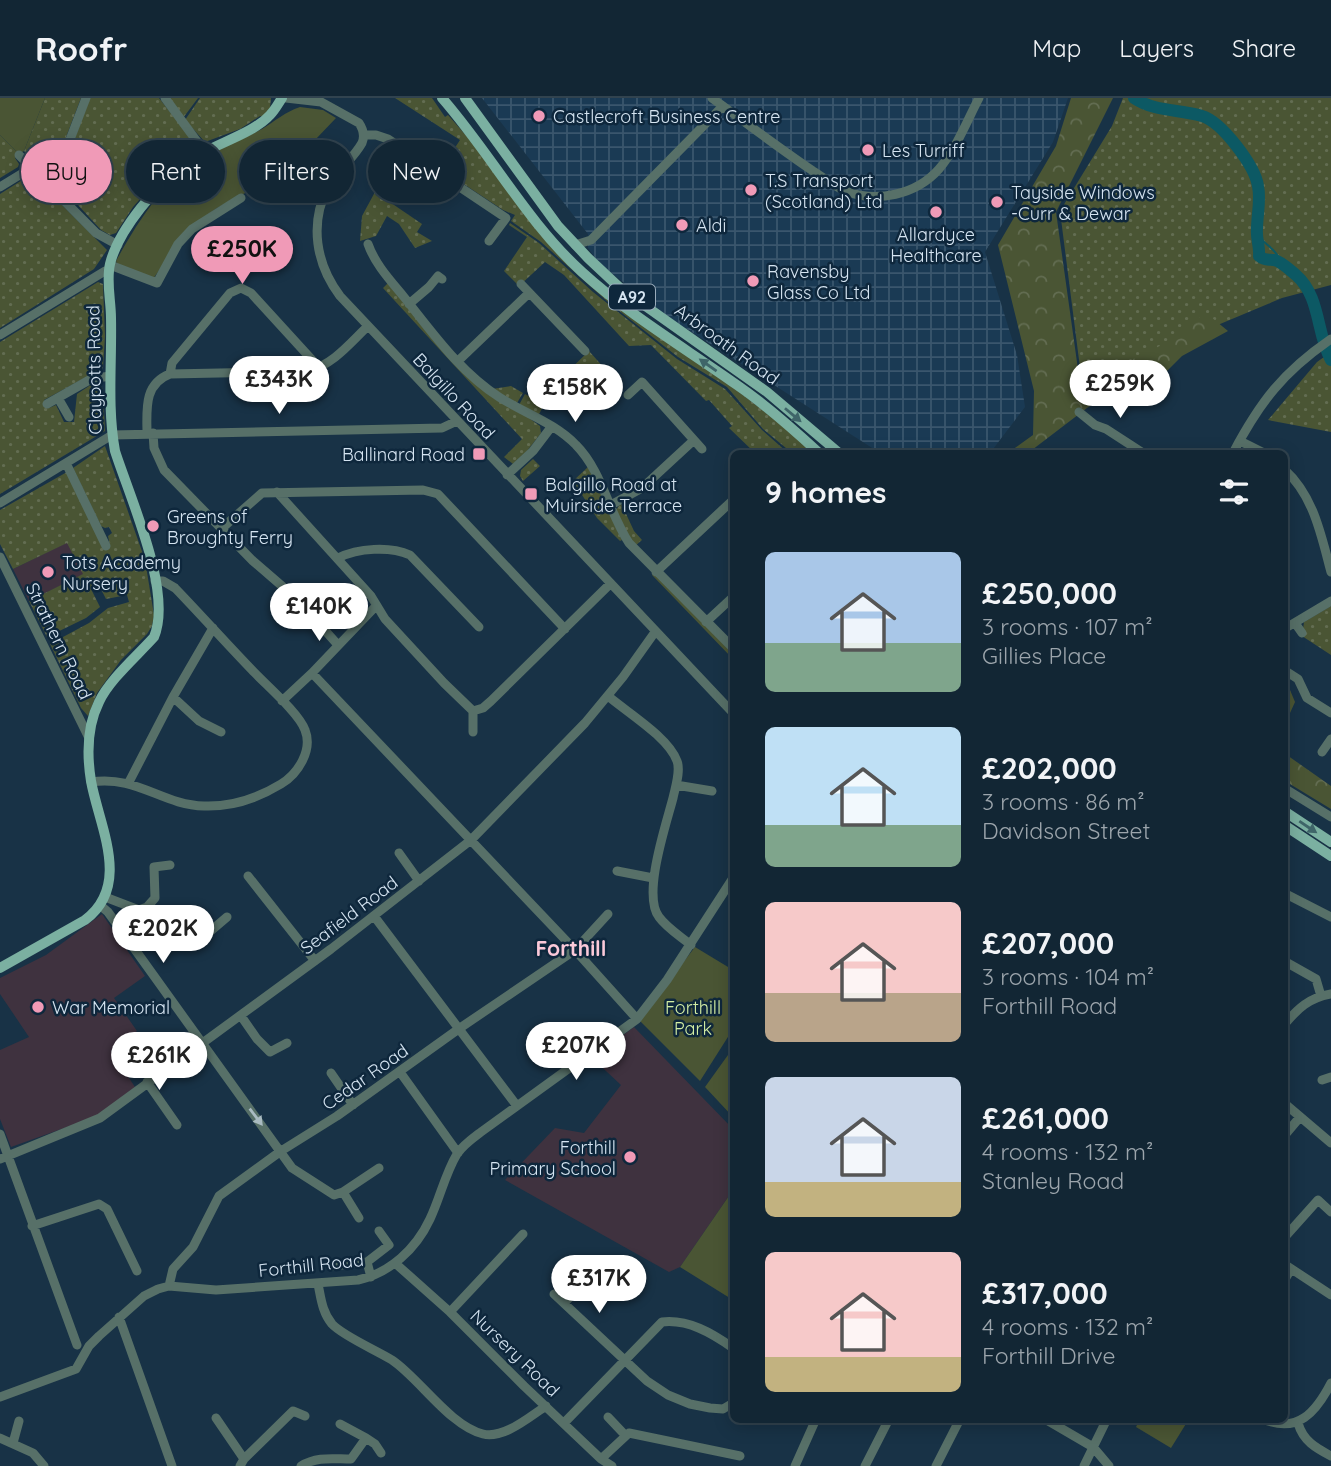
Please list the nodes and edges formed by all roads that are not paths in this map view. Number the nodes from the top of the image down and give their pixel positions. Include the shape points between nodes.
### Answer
1 (86, 98) edge
2 (165, 98) edge
3 (284, 98) edge
4 (442, 98) edge
5 (448, 98) edge
6 (465, 98) edge
7 (712, 98) edge
8 (979, 98) edge
9 (723, 106) junction
10 (457, 116) junction
11 (364, 135) junction
12 (70, 140) edge
13 (196, 140) edge
14 (225, 141) edge
15 (21, 175) edge
16 (0, 187) edge
17 (239, 199) edge
18 (67, 203) edge
19 (147, 203) edge
20 (591, 240) junction
21 (489, 242) dead end
22 (368, 244) dead end
23 (575, 244) junction
24 (118, 245) junction
25 (588, 258) junction
26 (234, 265) dead end
27 (109, 268) junction
28 (442, 279) dead end
29 (521, 284) dead end
30 (241, 288) junction
31 (529, 293) junction
32 (409, 304) junction
33 (368, 326) junction
34 (0, 335) edge
35 (1331, 339) edge
36 (585, 352) dead end
37 (458, 361) junction
38 (317, 369) junction
39 (170, 374) junction
40 (110, 376) junction
41 (628, 395) dead end
42 (58, 398) junction
43 (47, 404) dead end
44 (1079, 412) dead end
45 (69, 417) dead end
46 (457, 421) junction
47 (552, 426) junction
48 (150, 434) junction
49 (112, 435) junction
50 (694, 440) junction
51 (1240, 441) junction
52 (702, 449) dead end
53 (815, 450) edge
54 (835, 450) edge
55 (1129, 450) edge
56 (1236, 450) edge
57 (1258, 450) edge
58 (66, 463) junction
59 (1288, 473) edge
60 (507, 475) junction
61 (277, 492) junction
62 (0, 503) edge
63 (730, 503) edge
64 (609, 506) junction
65 (221, 529) junction
66 (106, 546) dead end
67 (0, 557) edge
68 (338, 558) junction
69 (656, 572) junction
70 (1331, 572) edge
71 (155, 581) junction
72 (610, 584) junction
73 (730, 600) edge
74 (1331, 601) edge
75 (376, 606) junction
76 (706, 622) junction
77 (1295, 623) junction
78 (479, 627) dead end
79 (1288, 627) edge
80 (213, 628) junction
81 (565, 629) junction
82 (655, 632) junction
83 (1302, 633) dead end
84 (338, 645) junction
85 (730, 645) edge
86 (1288, 672) edge
87 (312, 673) junction
88 (608, 696) junction
89 (173, 697) junction
90 (282, 701) junction
91 (730, 710) edge
92 (473, 711) junction
93 (1331, 713) edge
94 (221, 732) dead end
95 (473, 732) dead end
96 (89, 738) junction
97 (1331, 739) edge
98 (1322, 752) dead end
99 (91, 782) junction
100 (129, 782) junction
101 (676, 785) junction
102 (1288, 790) edge
103 (712, 791) dead end
104 (1288, 814) edge
105 (1331, 817) edge
106 (1288, 828) edge
107 (471, 840) junction
108 (1331, 842) edge
109 (399, 853) dead end
110 (1331, 856) edge
111 (170, 865) dead end
112 (617, 871) dead end
113 (248, 876) dead end
114 (653, 878) junction
115 (419, 881) junction
116 (730, 883) edge
117 (1288, 895) edge
118 (103, 902) junction
119 (147, 907) junction
120 (608, 914) dead end
121 (373, 916) junction
122 (1331, 916) edge
123 (226, 917) dead end
124 (691, 944) junction
125 (575, 950) junction
126 (315, 961) junction
127 (1288, 963) edge
128 (0, 968) edge
129 (1326, 995) edge
130 (241, 1016) junction
131 (637, 1019) junction
132 (1288, 1020) edge
133 (460, 1028) junction
134 (287, 1043) dead end
135 (201, 1044) junction
136 (400, 1072) junction
137 (331, 1073) dead end
138 (147, 1082) junction
139 (354, 1105) junction
140 (1288, 1106) edge
141 (517, 1107) junction
142 (1300, 1116) junction
143 (177, 1125) dead end
144 (1288, 1131) edge
145 (0, 1134) edge
146 (1331, 1143) edge
147 (281, 1151) junction
148 (458, 1153) junction
149 (4, 1157) edge
150 (379, 1168) dead end
151 (342, 1192) junction
152 (1331, 1212) edge
153 (359, 1218) dead end
154 (32, 1226) junction
155 (379, 1231) dead end
156 (523, 1234) dead end
157 (1288, 1234) edge
158 (368, 1262) junction
159 (605, 1262) dead end
160 (395, 1263) junction
161 (333, 1266) dead end
162 (1288, 1266) edge
163 (138, 1271) dead end
164 (371, 1277) junction
165 (318, 1284) junction
166 (169, 1286) junction
167 (554, 1294) dead end
168 (1331, 1295) edge
169 (564, 1303) junction
170 (450, 1312) junction
171 (119, 1317) junction
172 (77, 1345) dead end
173 (730, 1346) edge
174 (625, 1359) junction
175 (1331, 1383) edge
176 (0, 1397) edge
177 (730, 1405) edge
178 (546, 1406) junction
179 (304, 1416) dead end
180 (608, 1417) dead end
181 (216, 1418) dead end
182 (19, 1421) dead end
183 (564, 1423) junction
184 (814, 1423) edge
185 (887, 1423) edge
186 (958, 1423) edge
187 (1052, 1423) edge
188 (1105, 1423) dead end
189 (1288, 1423) edge
190 (1298, 1423) junction
191 (340, 1424) dead end
192 (625, 1435) junction
193 (0, 1438) edge
194 (366, 1438) junction
195 (13, 1443) junction
196 (1093, 1447) junction
197 (381, 1453) dead end
198 (740, 1456) dead end
199 (1331, 1456) edge
200 (601, 1459) junction
201 (242, 1463) edge
202 (44, 1466) edge
203 (172, 1466) edge
204 (301, 1466) edge
205 (612, 1466) edge
206 (795, 1466) edge
207 (865, 1466) edge
208 (936, 1466) edge
209 (1084, 1466) edge
210 (1109, 1466) edge

1 - 12 street
2 - 13 street
3 - 11 street via 331,106 359,123
3 - 14 main road, Claypotts Road via 259,125
4 - 10 main road, Arbroath Road / A92
5 - 10 main road, Arbroath Road / A92
6 - 23 main road, Arbroath Road / A92
7 - 9 street
8 - 9 street via 939,169 908,191 877,196 842,190
9 - 20 street
53 -> 10 main road, Arbroath Road / A92 via 740,387 611,298 580,271 506,184
11 - 21 street via 388,139 506,218
11 - 33 street, Balgillo Road via 328,188 317,242 329,281
15 - 16 street
17 - 27 street via 192,229 178,244 157,283
18 - 24 street via 96,233
19 - 24 main road, Claypotts Road
20 - 23 street
20 - 25 street
22 - 32 street via 376,262
23 - 25 main road, Arbroath Road / A92
24 - 27 main road, Claypotts Road
25 -> 54 main road, Arbroath Road / A92 via 620,288 767,393
26 - 30 street via 248,269
27 - 34 street
27 - 40 main road, Claypotts Road
28 - 32 street via 438,276
29 - 31 street
30 - 38 street via 251,293
30 - 39 street via 230,293 172,363
31 - 36 street
31 - 37 street
32 - 37 street
33 - 38 street
33 - 46 street, Balgillo Road
35 - 51 street via 1268,394
37 - 47 street via 500,398
38 - 39 street
39 - 48 street via 158,381 148,397
40 - 42 street via 91,379
40 - 49 main road, Claypotts Road
41 - 50 street via 642,382
42 - 43 street
42 - 45 street
44 - 55 street
46 - 48 street via 442,428
46 - 60 street, Balgillo Road
47 - 60 street
47 - 64 street via 584,454
48 - 49 street
48 - 65 street via 164,470
49 - 58 street
49 - 71 main road, Claypotts Road
50 - 52 street
50 - 64 street via 642,488
51 - 56 street
51 - 57 street
58 - 62 street
58 - 66 street via 105,533
59 - 70 street via 1312,507
60 - 72 street, Balgillo Road
61 - 65 street via 262,493
61 - 68 street
61 - 81 street via 438,494
63 - 69 street
64 - 69 street via 629,543
65 - 84 street via 297,599
67 - 96 street, Strathern Road
68 - 75 street
68 - 78 street via 397,549 410,555
69 - 76 street
71 - 80 street via 175,588
71 - 96 main road, Claypotts Road via 160,614 154,637 99,701
72 - 81 street
72 - 82 street, Balgillo Road
73 - 76 street
74 - 77 street
75 - 84 street
75 - 92 street
76 - 85 street
77 - 79 street
77 - 83 street
80 - 89 street
80 - 90 street
81 - 92 street via 491,701
82 - 88 street, Seafield Road
82 - 91 street, Balgillo Road
84 - 87 street
86 - 93 street via 1298,678 1307,698
87 - 90 street
87 - 107 street
88 - 101 street via 671,749 679,764
88 - 107 street, Seafield Road
89 - 94 street via 199,721
89 - 100 street
90 - 100 street via 304,726 306,752 294,773 272,789 240,802 204,806
92 - 95 street
96 - 99 main road, Claypotts Road
97 - 98 street
99 - 100 street
99 - 118 main road, Claypotts Road via 110,857
101 - 103 street
101 - 114 street
102 - 105 street
104 -> 108 main road
106 - 110 main road
107 - 115 street, Seafield Road
107 - 125 street
109 - 115 street
111 - 119 street via 154,867 155,898
112 - 114 street
113 - 126 street
114 - 124 street via 657,915
115 - 121 street, Seafield Road
116 - 124 street, Forthill Road
117 - 122 street
118 - 119 street via 139,911
118 - 128 main road via 85,920
118 - 135 street
119 - 123 street via 154,921 185,942 200,940
120 - 125 street, Cedar Road
121 - 126 street, Seafield Road
121 - 133 street
124 - 131 street, Forthill Road
125 - 131 street
125 - 133 street, Cedar Road
126 - 130 street, Seafield Road
127 - 129 street via 1316,979
129 - 132 street via 1298,1008
130 - 134 street via 270,1052
130 - 135 street, Seafield Road
131 - 141 street, Forthill Road
133 - 136 street, Cedar Road
133 - 141 street
135 - 138 street, Seafield Road
135 -> 147 street
136 - 139 street, Cedar Road
136 - 148 street
137 - 139 street
138 - 143 street
138 - 149 street, Seafield Road via 100,1118
139 - 147 street, Cedar Road
140 - 142 street
141 - 148 street, Forthill Road
142 - 144 street
142 - 146 street
145 - 149 street
147 - 151 street via 292,1168 326,1192
147 - 166 street, Cedar Road via 219,1196 193,1247 173,1269
148 - 160 street, Forthill Road via 429,1221
149 - 154 street
150 - 151 street
151 - 153 street
152 - 157 street via 1318,1200
154 - 163 street via 99,1204 107,1209
154 - 172 street
155 - 158 street via 389,1245
156 - 170 street
158 - 161 street
158 - 164 street
159 - 169 street
160 - 164 street, Forthill Road
160 - 170 street, Nursery Road
162 - 168 street
164 - 165 street, Forthill Road
165 - 166 street, Forthill Road via 216,1290
165 - 178 street via 324,1313 334,1326 393,1361 471,1429 498,1434
166 - 171 street via 144,1296
167 - 169 street
169 - 174 street
170 - 178 street, Nursery Road
171 - 176 street via 89,1346 76,1369
171 - 203 street
173 - 174 street via 675,1320 662,1322
174 - 177 street via 668,1395 710,1408
174 - 183 street
175 - 190 street via 1313,1412
178 - 183 street, Nursery Road
179 - 201 street via 293,1411
180 - 192 street
181 - 201 street
182 - 195 street
183 - 200 street, Nursery Road
184 - 206 street
185 - 207 street
186 - 208 street
187 - 196 street
188 - 196 street
189 - 190 street
190 - 199 street via 1303,1437
191 - 194 street
192 - 198 street
192 - 200 street
193 - 195 street
194 - 197 street
194 - 204 street via 351,1460 323,1458
195 - 202 street via 33,1452
196 - 209 street
196 - 210 street
200 - 205 street, Nursery Road

